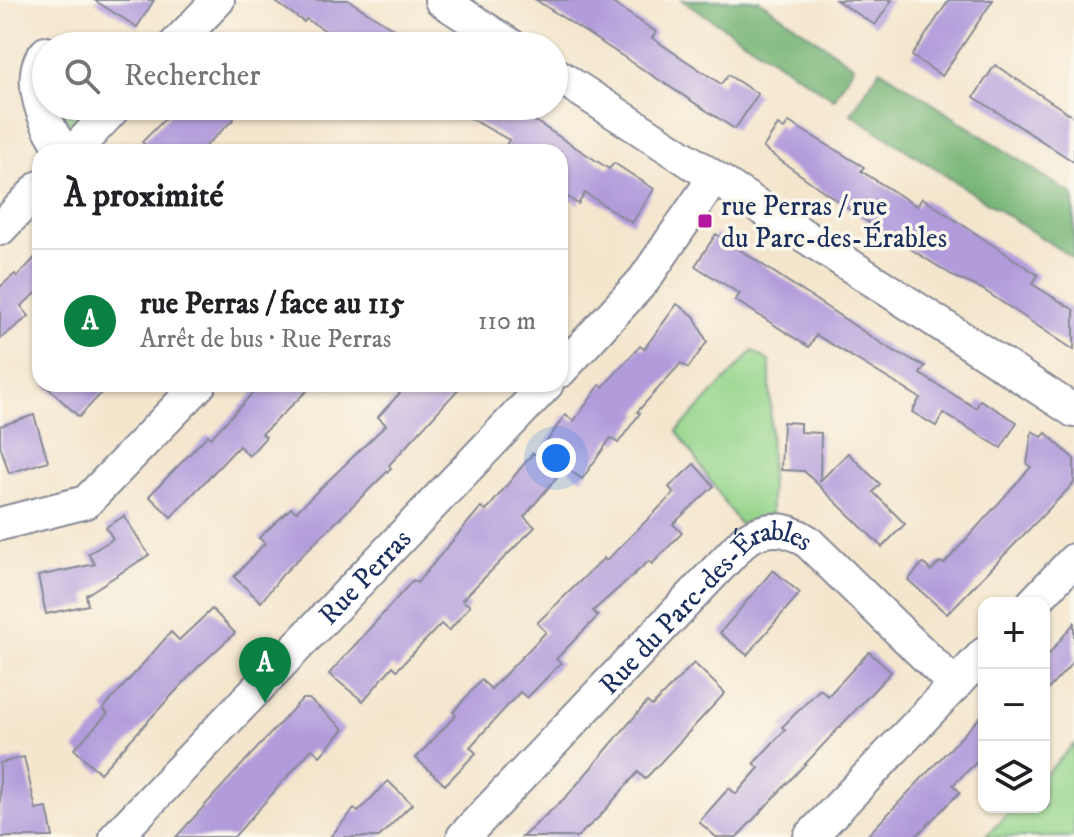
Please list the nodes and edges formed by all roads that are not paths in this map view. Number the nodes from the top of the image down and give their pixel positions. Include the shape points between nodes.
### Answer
1 (218, 0) edge
2 (441, 0) edge
3 (187, 32) edge
4 (490, 32) edge
5 (568, 82) edge
6 (46, 120) edge
7 (103, 120) edge
8 (59, 144) edge
9 (80, 144) edge
10 (714, 178) junction
11 (32, 195) edge
12 (0, 229) edge
13 (568, 362) edge
14 (192, 392) edge
15 (539, 392) edge
16 (1074, 411) edge
17 (0, 524) edge
18 (1074, 560) edge
19 (1039, 597) edge
20 (978, 660) edge
21 (955, 685) junction
22 (116, 837) edge
23 (463, 837) edge
24 (810, 837) edge

1 - 3 street
2 - 4 street
5 - 10 street
6 - 8 street
7 - 9 street
10 - 13 street via 644,280
10 - 16 street
11 - 12 street
14 - 17 street via 86,502
15 - 22 street, Rue Perras
18 - 19 street
20 - 21 street
21 - 23 street, Rue du Parc-des-Érables via 807,541 788,531 764,531 745,540
21 - 24 street

